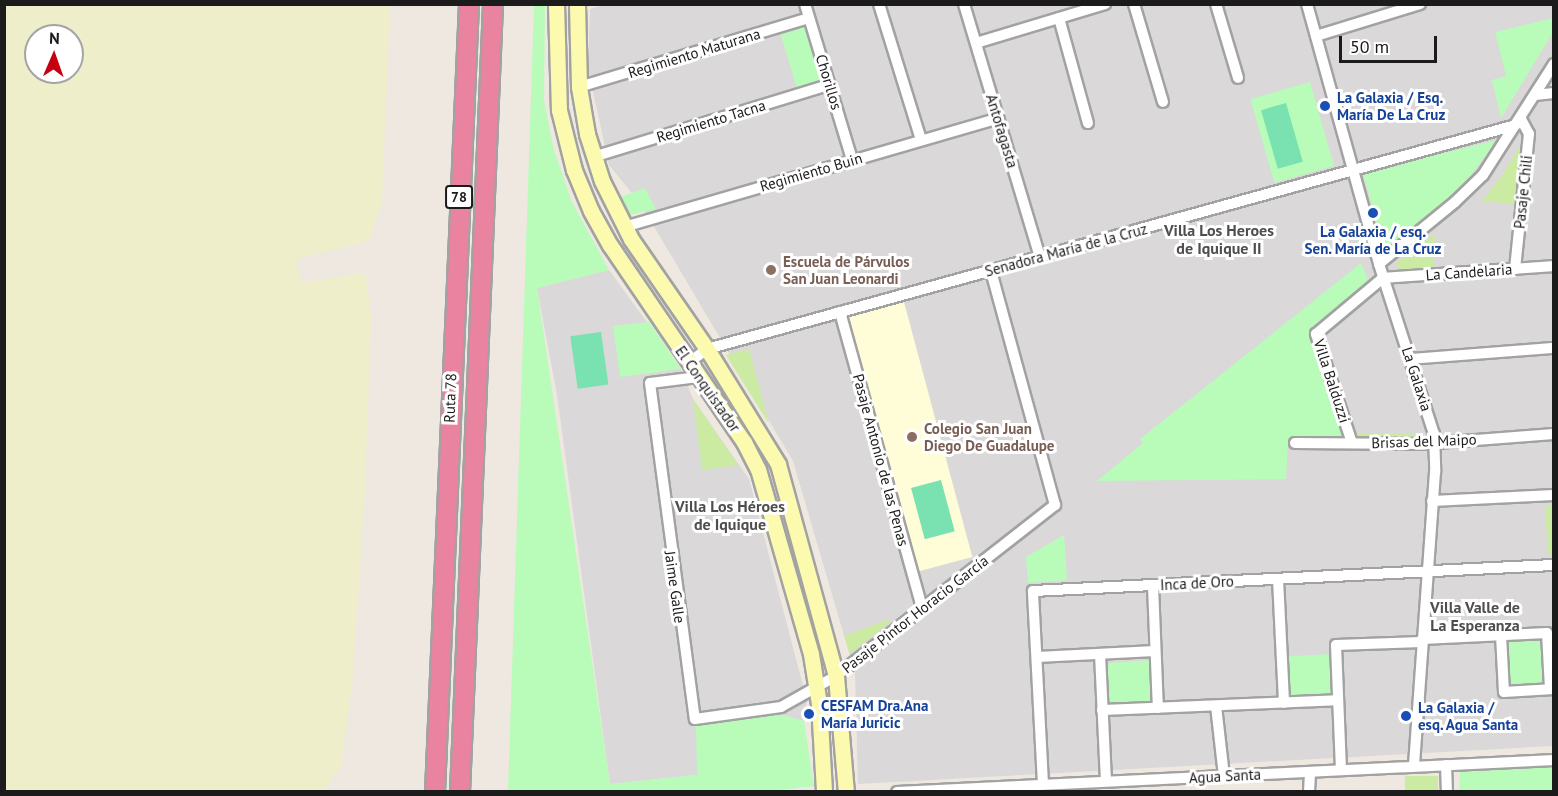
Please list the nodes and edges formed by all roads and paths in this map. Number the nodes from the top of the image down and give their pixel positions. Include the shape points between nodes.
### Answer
1 (466, 4) edge
2 (493, 4) edge
3 (501, 4) edge
4 (578, 4) edge
5 (805, 4) edge
6 (879, 4) edge
7 (964, 4) edge
8 (1104, 4) edge
9 (1134, 4) edge
10 (1216, 4) edge
11 (1307, 4) edge
12 (1420, 4) edge
13 (558, 5) edge
14 (1396, 8) edge
15 (809, 18) junction
16 (1059, 18) junction
17 (1316, 36) junction
18 (976, 43) junction
19 (1554, 64) edge
20 (1238, 78) dead end
21 (829, 85) junction
22 (579, 87) junction
23 (489, 91) junction
24 (1554, 93) edge
25 (1535, 94) junction
26 (1163, 102) dead end
27 (998, 118) junction
28 (1519, 122) junction
29 (1088, 123) dead end
30 (921, 140) junction
31 (593, 157) junction
32 (852, 160) junction
33 (1353, 171) junction
34 (624, 227) junction
35 (1040, 257) junction
36 (1379, 264) junction
37 (1554, 266) edge
38 (1515, 269) junction
39 (991, 271) junction
40 (1383, 278) junction
41 (840, 312) junction
42 (1554, 348) edge
43 (707, 349) junction
44 (1410, 359) junction
45 (688, 363) junction
46 (698, 377) junction
47 (1554, 434) edge
48 (1295, 443) dead end
49 (1352, 443) junction
50 (1435, 443) junction
51 (1554, 495) edge
52 (1432, 501) junction
53 (1554, 565) edge
54 (1427, 572) junction
55 (1278, 579) junction
56 (1153, 586) junction
57 (922, 608) junction
58 (1501, 635) junction
59 (1422, 640) junction
60 (1155, 651) junction
61 (1100, 654) junction
62 (1037, 657) junction
63 (836, 676) junction
64 (817, 685) junction
65 (1552, 689) edge
66 (1338, 700) junction
67 (1284, 703) junction
68 (1216, 706) junction
69 (1158, 708) junction
70 (1102, 710) junction
71 (695, 719) joint
72 (1554, 760) edge
73 (1446, 765) junction
74 (1414, 766) junction
75 (1341, 770) junction
76 (1310, 772) junction
77 (1224, 776) junction
78 (1106, 781) junction
79 (1043, 784) junction
80 (435, 792) edge
81 (460, 792) edge
82 (824, 792) edge
83 (846, 792) edge
84 (897, 792) edge
85 (1309, 792) edge
86 (1447, 792) edge

1 - 80 highway, Ruta 78 / 78
2 - 23 highway, Ruta 78 / 78
3 - 23 highway
4 - 22 main road, El Conquistador
5 - 15 street, Chorillos
6 - 30 street
7 - 18 street, Antofagasta
8 - 16 street
9 - 26 street
10 - 20 street
11 - 17 street, La Galaxia
12 - 14 street
13 - 45 main road, El Conquistador via 555,87 574,170 610,245
14 - 17 street
15 - 21 street, Chorillos
15 - 22 street, Regimiento Maturana
16 - 18 street
16 - 29 street
17 - 33 street, La Galaxia
18 - 27 street, Antofagasta
19 - 25 street
21 - 31 street, Regimiento Tacna
21 - 32 street, Chorillos
22 - 31 main road, El Conquistador
23 - 81 highway, Ruta 78 / 78
24 - 25 street
25 - 28 street
27 - 30 street, Regimiento Buin
27 - 35 street, Antofagasta
28 - 33 street, Senadora María de la Cruz
28 - 36 street via 1470,188
28 - 38 street, Pasaje Chili via 1529,130
30 - 32 street, Regimiento Buin
31 - 34 main road, El Conquistador
32 - 34 street, Regimiento Buin
33 - 35 street, Senadora María de la Cruz
33 - 36 street, La Galaxia
34 - 43 main road, El Conquistador
35 - 39 street, Senadora María de la Cruz
36 - 40 street, La Galaxia
37 - 38 street, La Candelaria
38 - 40 street, La Candelaria
39 - 41 street, Senadora María de la Cruz
39 - 57 street, Pasaje Pintor Horacio García via 1055,505
40 - 44 street, La Galaxia
40 - 49 street, Villa Balduzzi via 1316,334
41 - 43 street, Senadora María de la Cruz
41 - 57 street, Pasaje Antonio de las Penas
42 - 44 street
43 - 45 street, Senadora María de la Cruz
43 - 63 main road, El Conquistador via 778,464
44 - 50 street, La Galaxia
45 - 46 main road, El Conquistador
46 - 64 main road, El Conquistador via 744,442 758,469
46 - 71 street, Jaime Galle via 650,382
47 - 50 street, Brisas del Maipo
48 - 49 street, Brisas del Maipo
49 - 50 street, Brisas del Maipo
50 - 52 street, La Galaxia
51 - 52 street
52 - 54 street, La Galaxia
53 - 54 street, Inca de Oro
54 - 55 street, Inca de Oro
54 - 59 street, La Galaxia
55 - 56 street, Inca de Oro
55 - 67 street
56 - 60 street
56 - 62 street, Inca de Oro via 1033,591
57 - 63 street, Pasaje Pintor Horacio García
58 - 59 street
58 - 65 street via 1548,633
58 - 65 street via 1504,692
59 - 66 street via 1336,645
59 - 74 street, La Galaxia
60 - 61 street
60 - 69 street
61 - 62 street
61 - 70 street
62 - 79 street, Inca de Oro
63 - 64 street, Pasaje Pintor Horacio García
63 - 83 main road, El Conquistador
64 - 71 street, Pasaje Pintor Horacio García via 781,707
64 - 82 main road, El Conquistador
66 - 67 street
66 - 75 street
67 - 68 street
68 - 69 street
68 - 77 street
69 - 70 street
70 - 78 street
72 - 73 street, Agua Santa
73 - 74 street, Agua Santa
73 - 86 street
74 - 75 street, Agua Santa
75 - 76 street, Agua Santa
76 - 77 street, Agua Santa
76 - 85 street
77 - 78 street, Agua Santa
78 - 79 street, Agua Santa
79 - 84 street, Agua Santa

